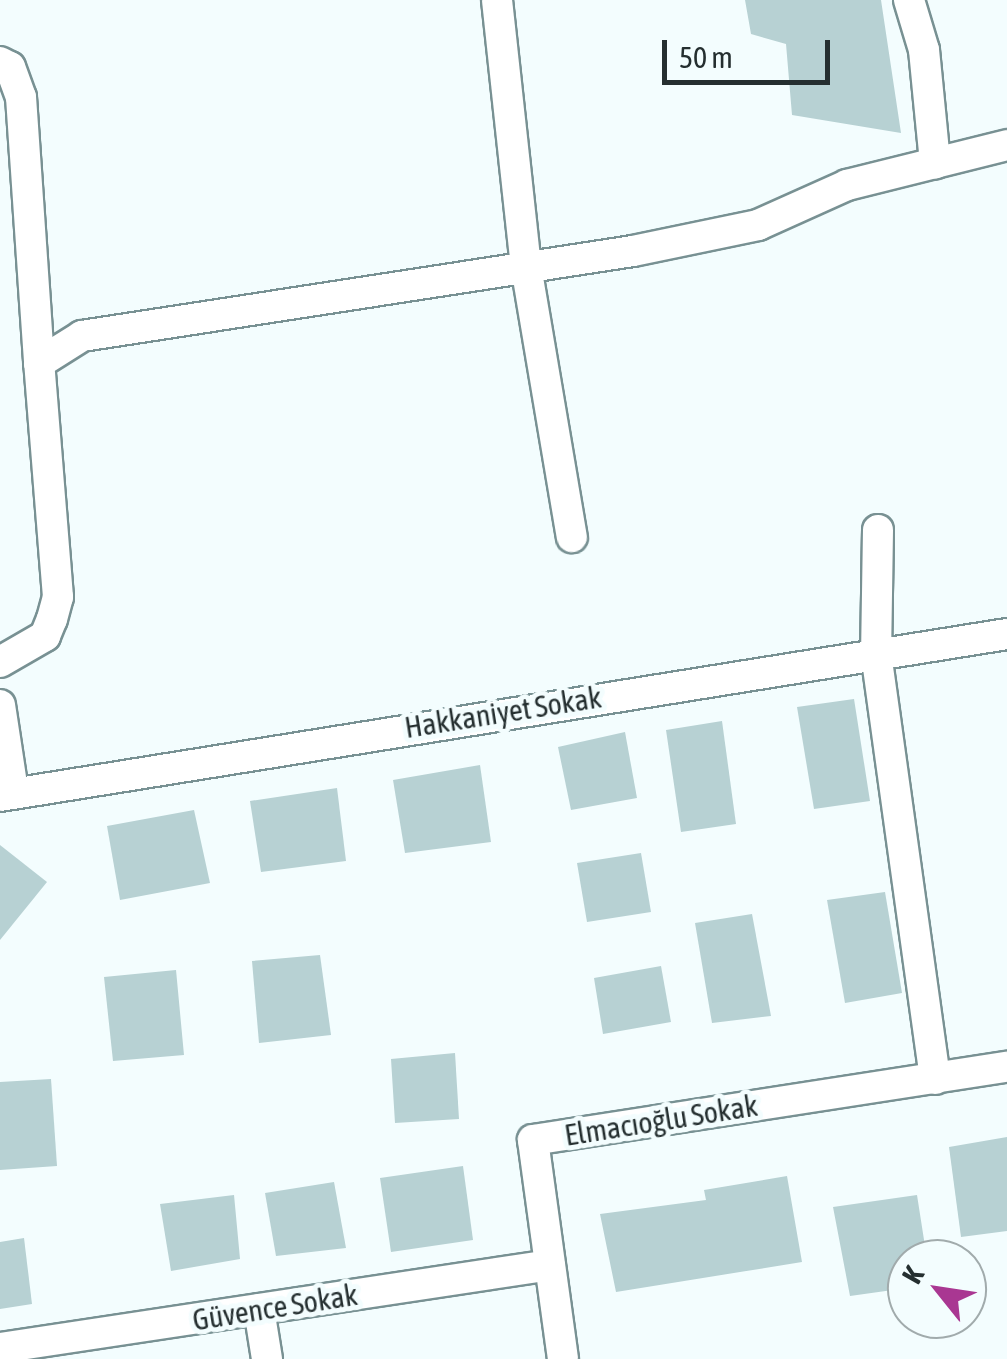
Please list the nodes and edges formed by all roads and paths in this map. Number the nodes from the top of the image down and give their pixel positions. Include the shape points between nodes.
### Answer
1 (497, 0) edge
2 (910, 0) edge
3 (0, 62) edge
4 (1007, 145) edge
5 (935, 163) junction
6 (526, 266) junction
7 (39, 362) junction
8 (878, 530) dead end
9 (572, 537) dead end
10 (1007, 634) edge
11 (876, 653) junction
12 (0, 662) edge
13 (0, 705) edge
14 (6, 794) edge
15 (1007, 1067) edge
16 (935, 1079) junction
17 (550, 1264) junction
18 (259, 1310) junction
19 (21, 1351) edge
20 (267, 1359) edge
21 (563, 1359) edge

1 - 6 street
2 - 5 street via 924,50
3 - 7 street via 10,67 21,97
4 - 5 street
5 - 6 street via 847,185 758,225
6 - 7 street via 154,321 82,336
6 - 9 street
7 - 12 street via 58,596 45,636
8 - 11 street
10 - 11 street, Hakkaniyet Sokak
11 - 14 street, Hakkaniyet Sokak
11 - 16 street
13 - 14 street
15 - 16 street, Elmacıoğlu Sokak
16 - 17 street, Elmacıoğlu Sokak via 533,1140
17 - 18 street, Güvence Sokak
17 - 21 street, Elmacıoğlu Sokak
18 - 19 street, Güvence Sokak
18 - 20 street

